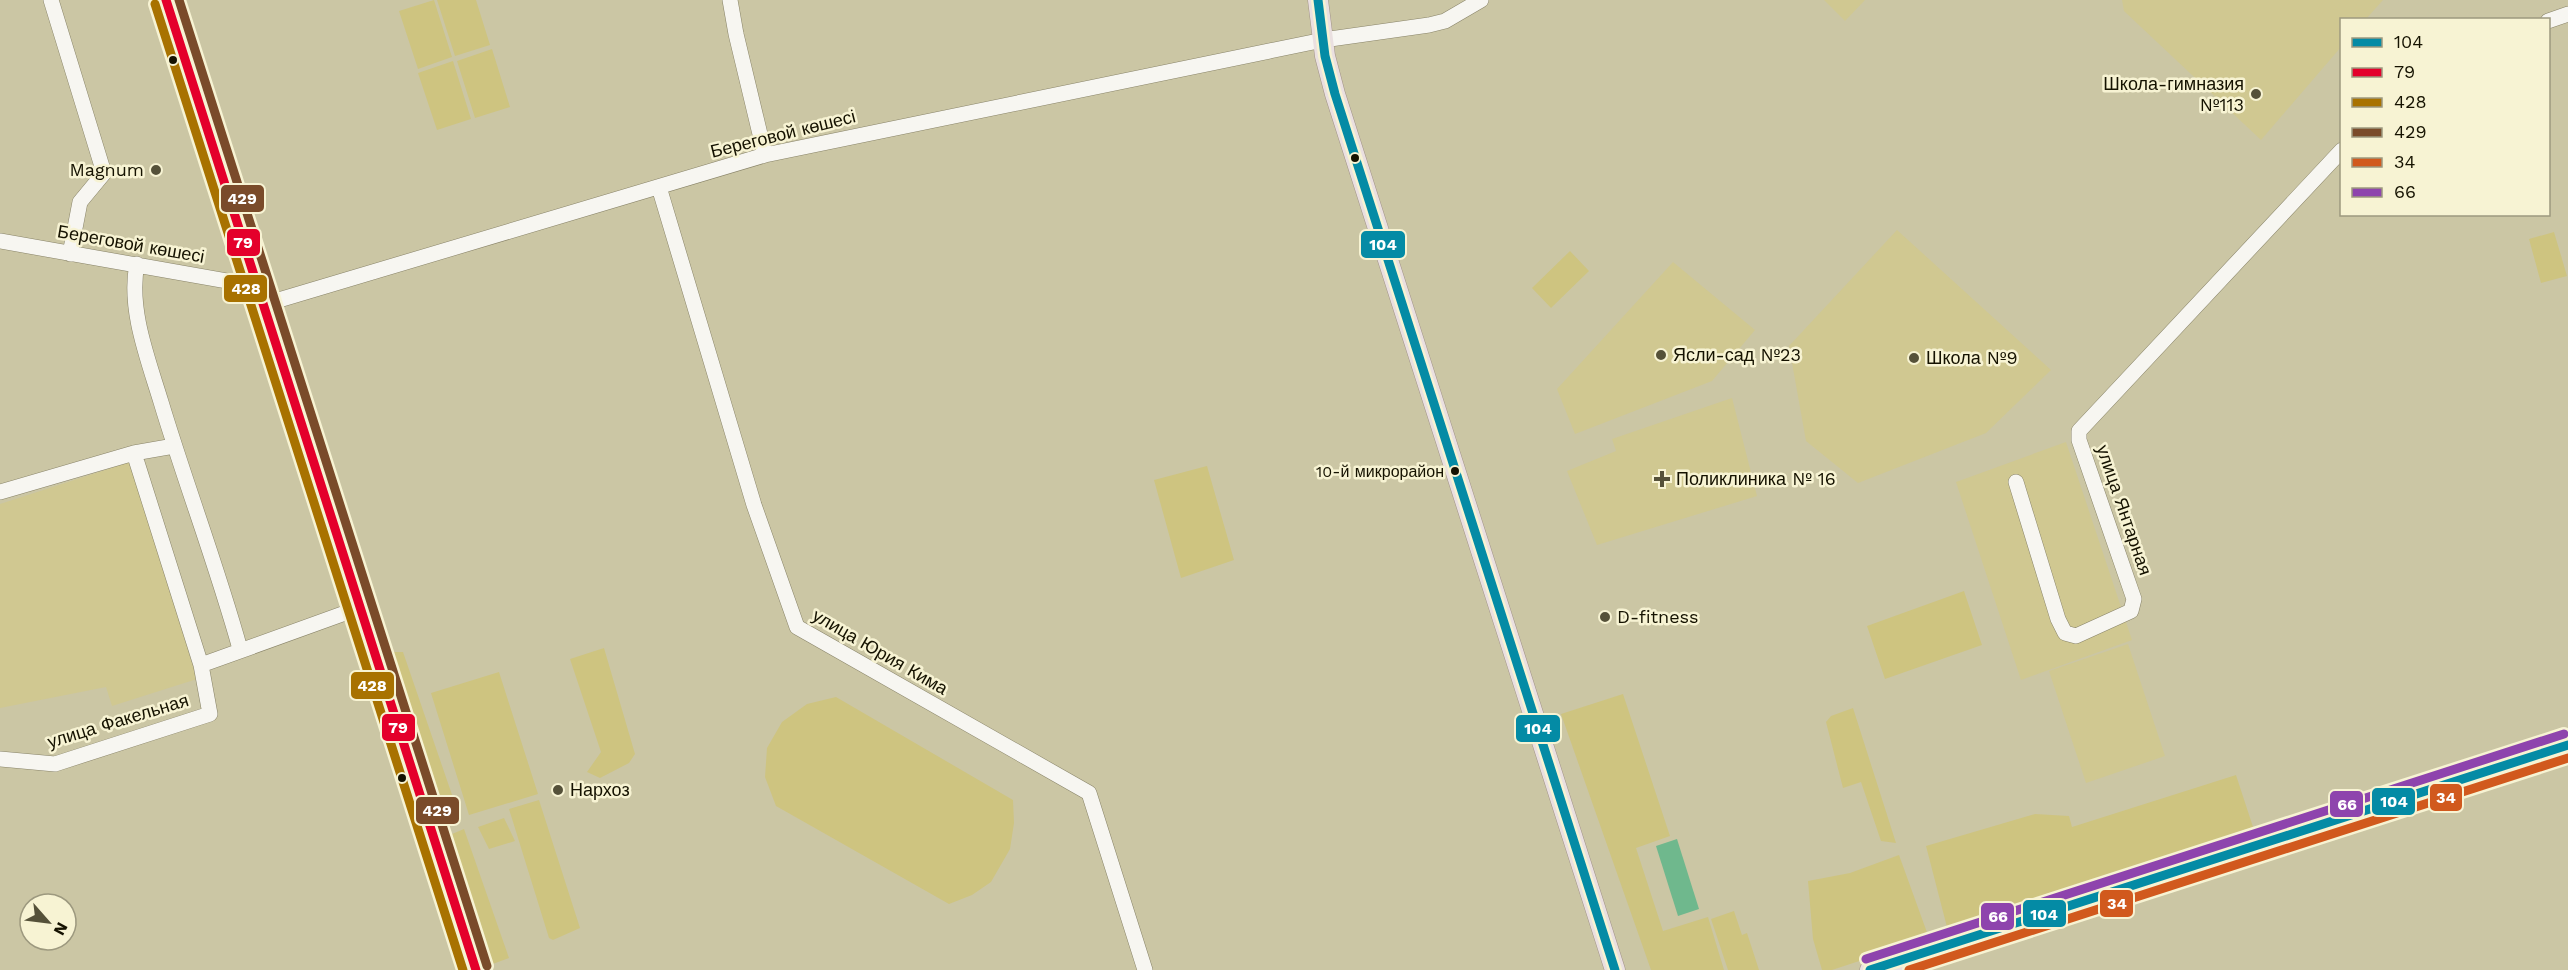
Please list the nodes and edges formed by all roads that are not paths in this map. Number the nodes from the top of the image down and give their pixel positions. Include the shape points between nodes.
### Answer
1 (51, 0) edge
2 (166, 0) edge
3 (730, 0) edge
4 (1318, 0) edge
5 (1481, 0) edge
6 (2568, 14) edge
7 (2550, 20) edge
8 (1323, 40) junction
9 (2340, 152) edge
10 (765, 155) junction
11 (659, 187) junction
12 (0, 241) edge
13 (70, 254) junction
14 (137, 264) junction
15 (259, 296) junction
16 (174, 446) junction
17 (134, 453) junction
18 (2016, 482) dead end
19 (0, 492) edge
20 (359, 608) junction
21 (240, 649) junction
22 (201, 665) junction
23 (2568, 745) edge
24 (0, 759) edge
25 (476, 970) edge
26 (1145, 970) edge
27 (1615, 970) edge
28 (1870, 970) edge

1 - 13 street via 104,173 80,202
2 - 15 main road
3 - 10 street
4 - 8 main road
5 - 8 street, Береговой көшесі via 1445,21
6 - 7 street
8 - 10 street, Береговой көшесі
8 - 27 main road via 1335,94
9 - 18 street, улица Янтарная via 2079,431 2134,599 2131,611 2076,636 2065,633
10 - 11 street, Береговой көшесі
11 - 15 street, Береговой көшесі
11 - 26 street, улица Юрия Кима via 754,505 797,627 1089,793
12 - 13 street, Береговой көшесі
13 - 14 street, Береговой көшесі
14 - 15 street, Береговой көшесі
14 - 16 street via 134,280 141,336
15 - 20 main road
16 - 17 street
16 - 21 street
17 - 19 street
17 - 22 street
20 - 21 street
20 - 25 main road
21 - 22 street
22 - 24 street, улица Факельная via 210,714 55,764
23 - 28 main road

